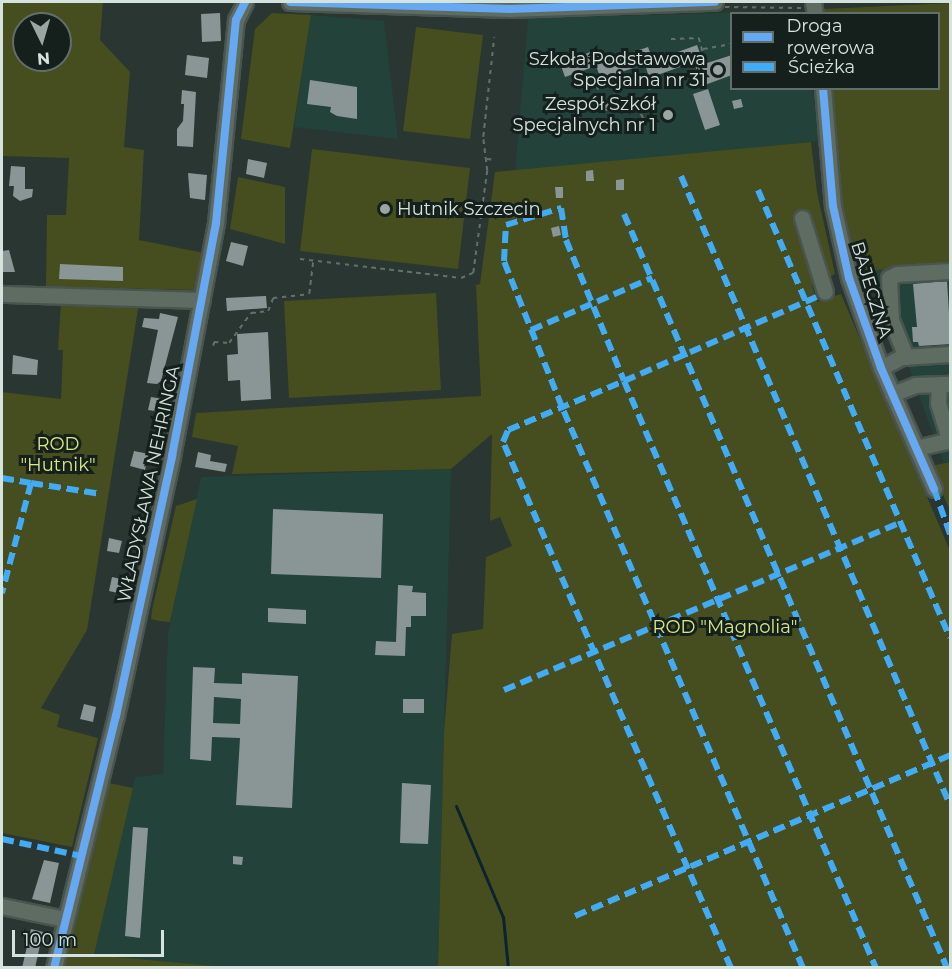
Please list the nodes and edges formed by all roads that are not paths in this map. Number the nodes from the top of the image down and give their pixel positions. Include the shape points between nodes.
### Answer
1 (245, 2) edge
2 (290, 2) edge
3 (715, 2) edge
4 (526, 5) edge
5 (823, 90) edge
6 (802, 218) dead end
7 (951, 271) edge
8 (825, 292) dead end
9 (2, 294) edge
10 (202, 300) junction
11 (951, 354) edge
12 (906, 357) junction
13 (881, 368) junction
14 (945, 384) edge
15 (892, 394) junction
16 (950, 440) edge
17 (916, 448) junction
18 (934, 489) dead end
19 (2, 906) edge
20 (64, 919) junction
21 (54, 968) edge

1 - 10 street, WŁADYSŁAWA NEHRINGA via 236,20 217,212
2 - 4 street
3 - 4 street
5 - 13 street, BAJECZNA via 833,206 842,247
6 - 8 street
7 - 12 street via 897,274 889,278 891,320
9 - 10 street
10 - 20 street, WŁADYSŁAWA NEHRINGA via 116,716
11 - 12 street
12 - 13 street
13 - 15 street, BAJECZNA
14 - 15 street via 915,385
14 - 16 street via 938,403
15 - 17 street, BAJECZNA
16 - 17 street
17 - 18 street, BAJECZNA
19 - 20 street
20 - 21 street, WŁADYSŁAWA NEHRINGA

